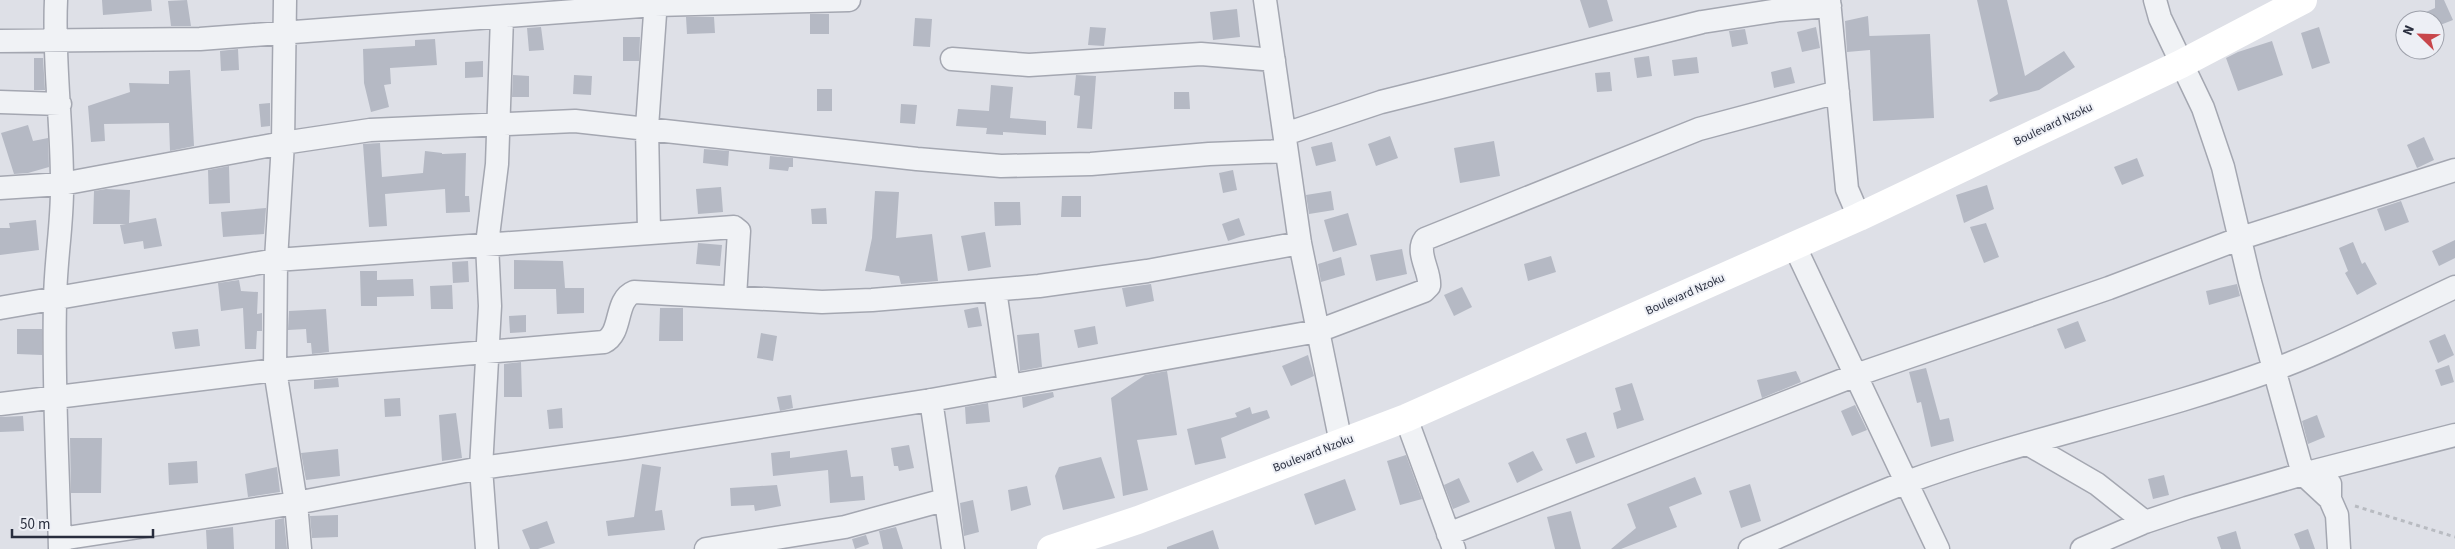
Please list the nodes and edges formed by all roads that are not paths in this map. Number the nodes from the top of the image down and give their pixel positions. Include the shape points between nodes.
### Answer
1 (56, 0) edge
2 (285, 0) edge
3 (849, 0) edge
4 (1265, 0) edge
5 (2155, 0) edge
6 (2304, 0) edge
7 (656, 2) edge
8 (1830, 3) edge
9 (502, 18) junction
10 (286, 34) junction
11 (54, 40) junction
12 (0, 41) edge
13 (952, 59) dead end
14 (1274, 60) junction
15 (2181, 64) junction
16 (1838, 92) junction
17 (0, 102) edge
18 (60, 104) junction
19 (497, 125) junction
20 (647, 127) junction
21 (1285, 142) junction
22 (283, 143) junction
23 (2455, 170) edge
24 (62, 184) junction
25 (0, 188) edge
26 (1859, 218) junction
27 (649, 232) junction
28 (2241, 238) junction
29 (1300, 243) junction
30 (487, 244) junction
31 (1794, 245) junction
32 (276, 260) junction
33 (2455, 287) edge
34 (995, 290) junction
35 (735, 297) junction
36 (55, 300) junction
37 (0, 308) edge
38 (1318, 331) junction
39 (487, 352) junction
40 (275, 370) junction
41 (2274, 370) junction
42 (1856, 376) junction
43 (1009, 386) junction
44 (54, 397) junction
45 (931, 400) junction
46 (0, 404) edge
47 (1406, 418) junction
48 (2455, 435) edge
49 (1341, 443) junction
50 (2028, 444) junction
51 (481, 468) junction
52 (2329, 468) junction
53 (2303, 474) junction
54 (1907, 482) junction
55 (2330, 498) junction
56 (944, 500) junction
57 (296, 504) junction
58 (2145, 522) junction
59 (1451, 542) edge
60 (60, 544) edge
61 (300, 549) edge
62 (486, 549) edge
63 (706, 549) edge
64 (953, 549) edge
65 (1051, 549) edge
66 (1750, 549) edge
67 (1938, 549) edge
68 (2082, 549) edge
69 (2339, 549) edge

1 - 11 street
2 - 10 street
3 - 7 street
4 - 14 street
5 - 15 street
6 - 15 street, Boulevard Nzoku
7 - 9 street
7 - 20 street
8 - 16 street
8 - 21 street via 1702,22 1381,102
9 - 10 street
9 - 19 street
10 - 11 street via 190,39
10 - 22 street
11 - 12 street
11 - 18 street
13 - 14 street via 1029,65 1201,54
14 - 21 street
15 - 26 street, Boulevard Nzoku
15 - 28 street via 2204,108
16 - 26 street via 1847,189
16 - 38 street via 1699,129 1425,239 1421,249 1430,280 1424,291
17 - 18 street
18 - 24 street
19 - 20 street via 575,121
19 - 22 street via 370,130
19 - 30 street via 497,164
20 - 21 street via 1001,166 1091,164 1209,154
20 - 27 street
21 - 29 street
22 - 24 street
22 - 32 street
23 - 28 street
24 - 25 street
24 - 36 street
26 - 31 street, Boulevard Nzoku
27 - 30 street
27 - 35 street via 737,228
28 - 41 street
28 - 42 street via 2109,288
29 - 34 street via 1147,271
29 - 38 street
30 - 32 street
30 - 39 street via 490,306
31 - 42 street
31 - 47 street, Boulevard Nzoku
32 - 36 street
32 - 40 street
33 - 41 street
34 - 35 street via 822,302
34 - 43 street
35 - 39 street via 634,292 625,298 612,336 604,342
36 - 37 street
36 - 44 street
38 - 43 street
38 - 49 street
39 - 40 street
39 - 51 street
40 - 44 street
40 - 57 street
41 - 50 street via 2178,402
41 - 53 street
42 - 54 street
42 - 59 street
43 - 45 street
44 - 46 street
44 - 60 street
45 - 51 street
45 - 56 street
47 - 49 street, Boulevard Nzoku
47 - 59 street
48 - 52 street
49 - 65 street, Boulevard Nzoku via 1138,520
50 - 54 street
50 - 58 street via 2097,484
51 - 57 street
51 - 62 street
52 - 53 street
52 - 55 street
53 - 55 street
53 - 58 street
54 - 66 street
54 - 67 street
55 - 69 street via 2337,515
56 - 63 street via 845,527
56 - 64 street
57 - 60 street
57 - 61 street
58 - 68 street

